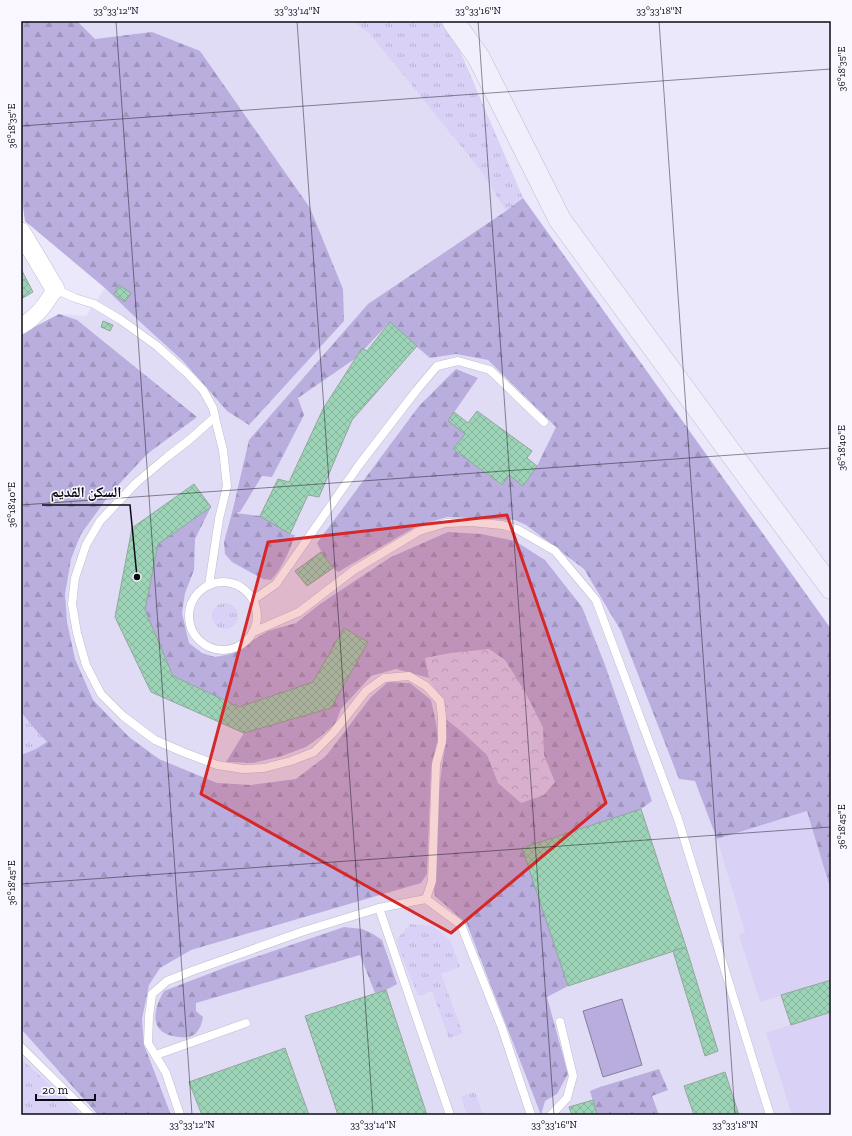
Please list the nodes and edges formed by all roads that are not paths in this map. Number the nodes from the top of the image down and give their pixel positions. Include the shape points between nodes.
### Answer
1 (453, 21) edge
2 (21, 232) edge
3 (54, 289) junction
4 (21, 326) edge
5 (215, 418) junction
6 (544, 422) dead end
7 (209, 585) junction
8 (831, 588) edge
9 (253, 600) junction
10 (252, 632) junction
11 (426, 899) junction
12 (379, 908) junction
13 (560, 1022) dead end
14 (246, 1023) dead end
15 (21, 1048) edge
16 (156, 1055) junction
17 (449, 1112) dead end
18 (90, 1115) edge
19 (180, 1115) edge
20 (531, 1115) edge
21 (551, 1115) edge
22 (770, 1115) edge

1 - 8 main road via 478,58 560,220
2 - 3 street
3 - 4 street via 42,309
3 - 5 lane via 94,304 157,346 203,390 213,408
5 - 7 lane via 224,450 227,486
5 - 11 lane via 136,483 100,522 86,545 75,578 72,604 86,665 101,694 123,716 155,740 218,765 243,769 264,768 314,752 333,733 366,691 384,678 409,676 426,686 440,701 442,717 442,742 436,764 432,881
6 - 9 lane via 490,370 458,361 437,366 359,465 276,584
7 - 9 lane via 219,582 238,586
7 - 10 lane via 192,601 189,612 194,635 213,649 224,650 236,648 245,642
9 - 10 lane via 256,622
10 - 22 lane via 299,612 354,570 419,531 446,523 502,525 517,529 555,551 596,600 678,819
11 - 12 lane
11 - 20 lane via 461,925 502,1028
12 - 16 lane via 304,931 167,981 152,994 148,1043
12 - 17 lane
13 - 21 lane via 573,1076 567,1098
14 - 16 lane
15 - 18 lane
16 - 19 lane via 166,1073

